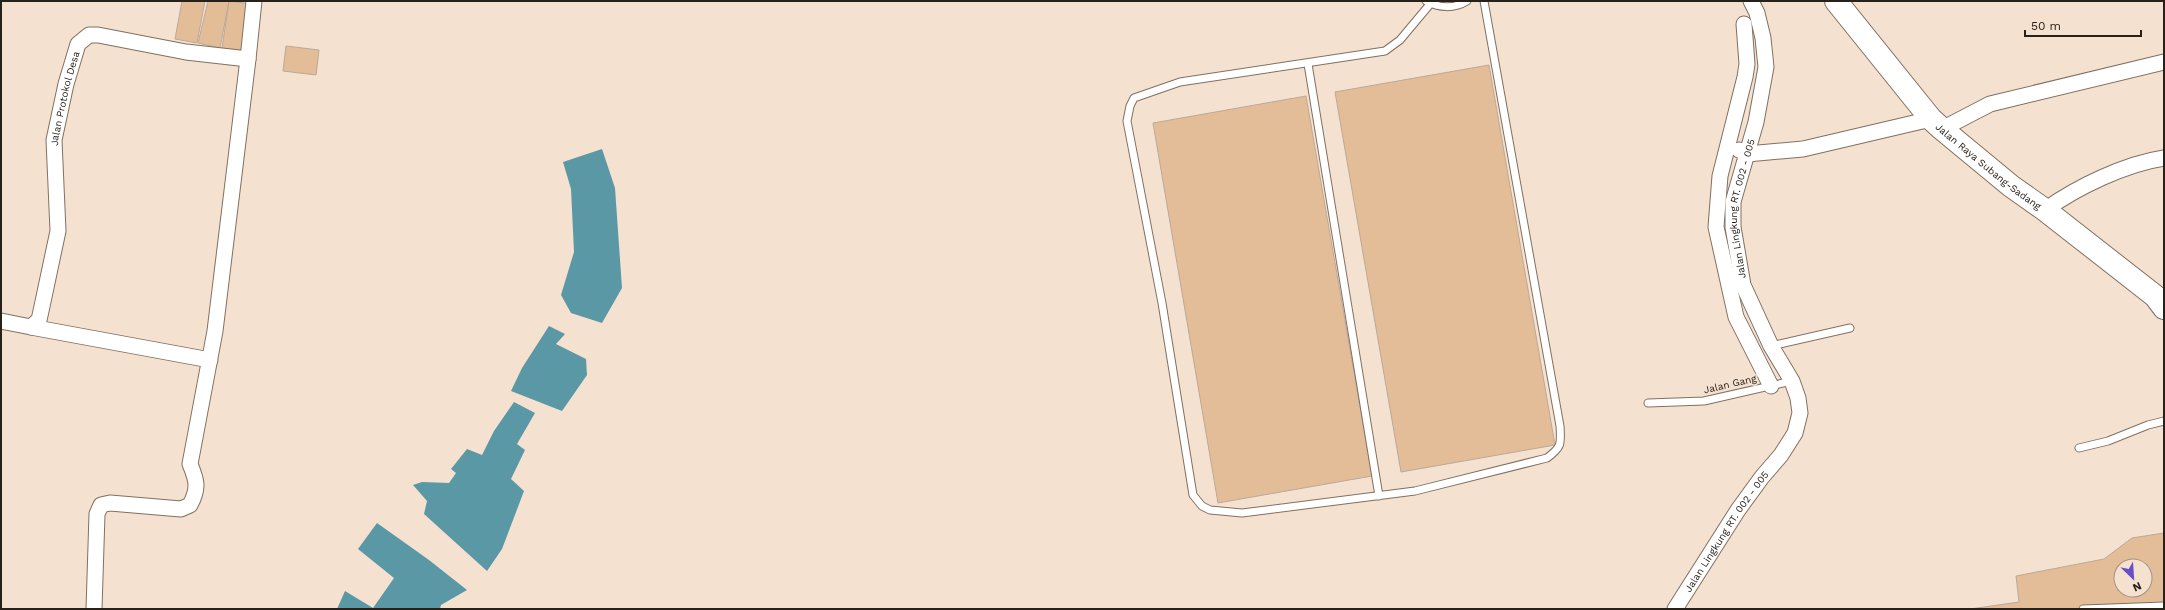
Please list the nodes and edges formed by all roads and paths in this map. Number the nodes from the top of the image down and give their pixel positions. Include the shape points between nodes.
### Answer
1 (254, 1) edge
2 (1467, 1) edge
3 (1484, 1) edge
4 (1751, 1) edge
5 (1836, 1) edge
6 (1429, 2) edge
7 (1744, 24) dead end
8 (248, 58) junction
9 (2164, 62) edge
10 (1308, 64) junction
11 (1756, 65) junction
12 (1937, 124) junction
13 (1738, 150) junction
14 (2164, 158) edge
15 (2045, 210) junction
16 (2164, 308) edge
17 (1744, 313) junction
18 (1, 321) edge
19 (31, 327) junction
20 (1850, 328) dead end
21 (1771, 346) junction
22 (210, 360) junction
23 (1792, 381) junction
24 (1771, 386) junction
25 (1648, 403) dead end
26 (2164, 421) edge
27 (2079, 448) dead end
28 (1379, 496) junction
29 (2164, 606) edge
30 (94, 609) edge
31 (1675, 609) edge
32 (2083, 609) edge
33 (2098, 609) edge

1 - 8 street
2 - 6 lane via 1451,7
3 - 28 lane via 1560,426 1561,444 1557,451 1547,458
4 - 11 street, Jalan Lingkung RT. 002 - 005 via 1763,38
5 - 12 main road, Jalan Raya Subang-Sadang
6 - 10 lane via 1400,40 1385,51
7 - 11 street
8 - 19 street, Jalan Protokol Desa via 186,52 98,35 89,35 78,44 54,140 58,230 42,311 39,320
8 - 22 street
9 - 12 street via 1990,104
10 - 28 lane
10 - 28 lane via 1180,82 1153,90 1134,98 1127,121 1197,501 1210,510 1242,513
11 - 13 street via 1743,88
11 - 13 street, Jalan Lingkung RT. 002 - 005 via 1756,122
12 - 13 street via 1803,149
12 - 15 main road, Jalan Raya Subang-Sadang via 2011,186
13 - 17 street, Jalan Lingkung RT. 002 - 005 via 1733,226 1743,285
13 - 17 street via 1720,176 1715,217 1720,252
14 - 15 street via 2136,165 2094,182
15 - 16 main road, Jalan Raya Subang-Sadang via 2155,296
17 - 21 street, Jalan Lingkung RT. 002 - 005
17 - 24 street
18 - 19 street
19 - 22 street
20 - 21 lane
21 - 23 street, Jalan Lingkung RT. 002 - 005
22 - 30 street via 190,464 197,482 193,501 186,508 110,503 101,505 97,514
23 - 24 lane, Jalan Gang
23 - 31 street, Jalan Lingkung RT. 002 - 005 via 1800,413 1795,433 1738,510
24 - 25 lane, Jalan Gang via 1704,401
26 - 27 lane via 2108,441
29 - 33 lane
32 - 33 lane

